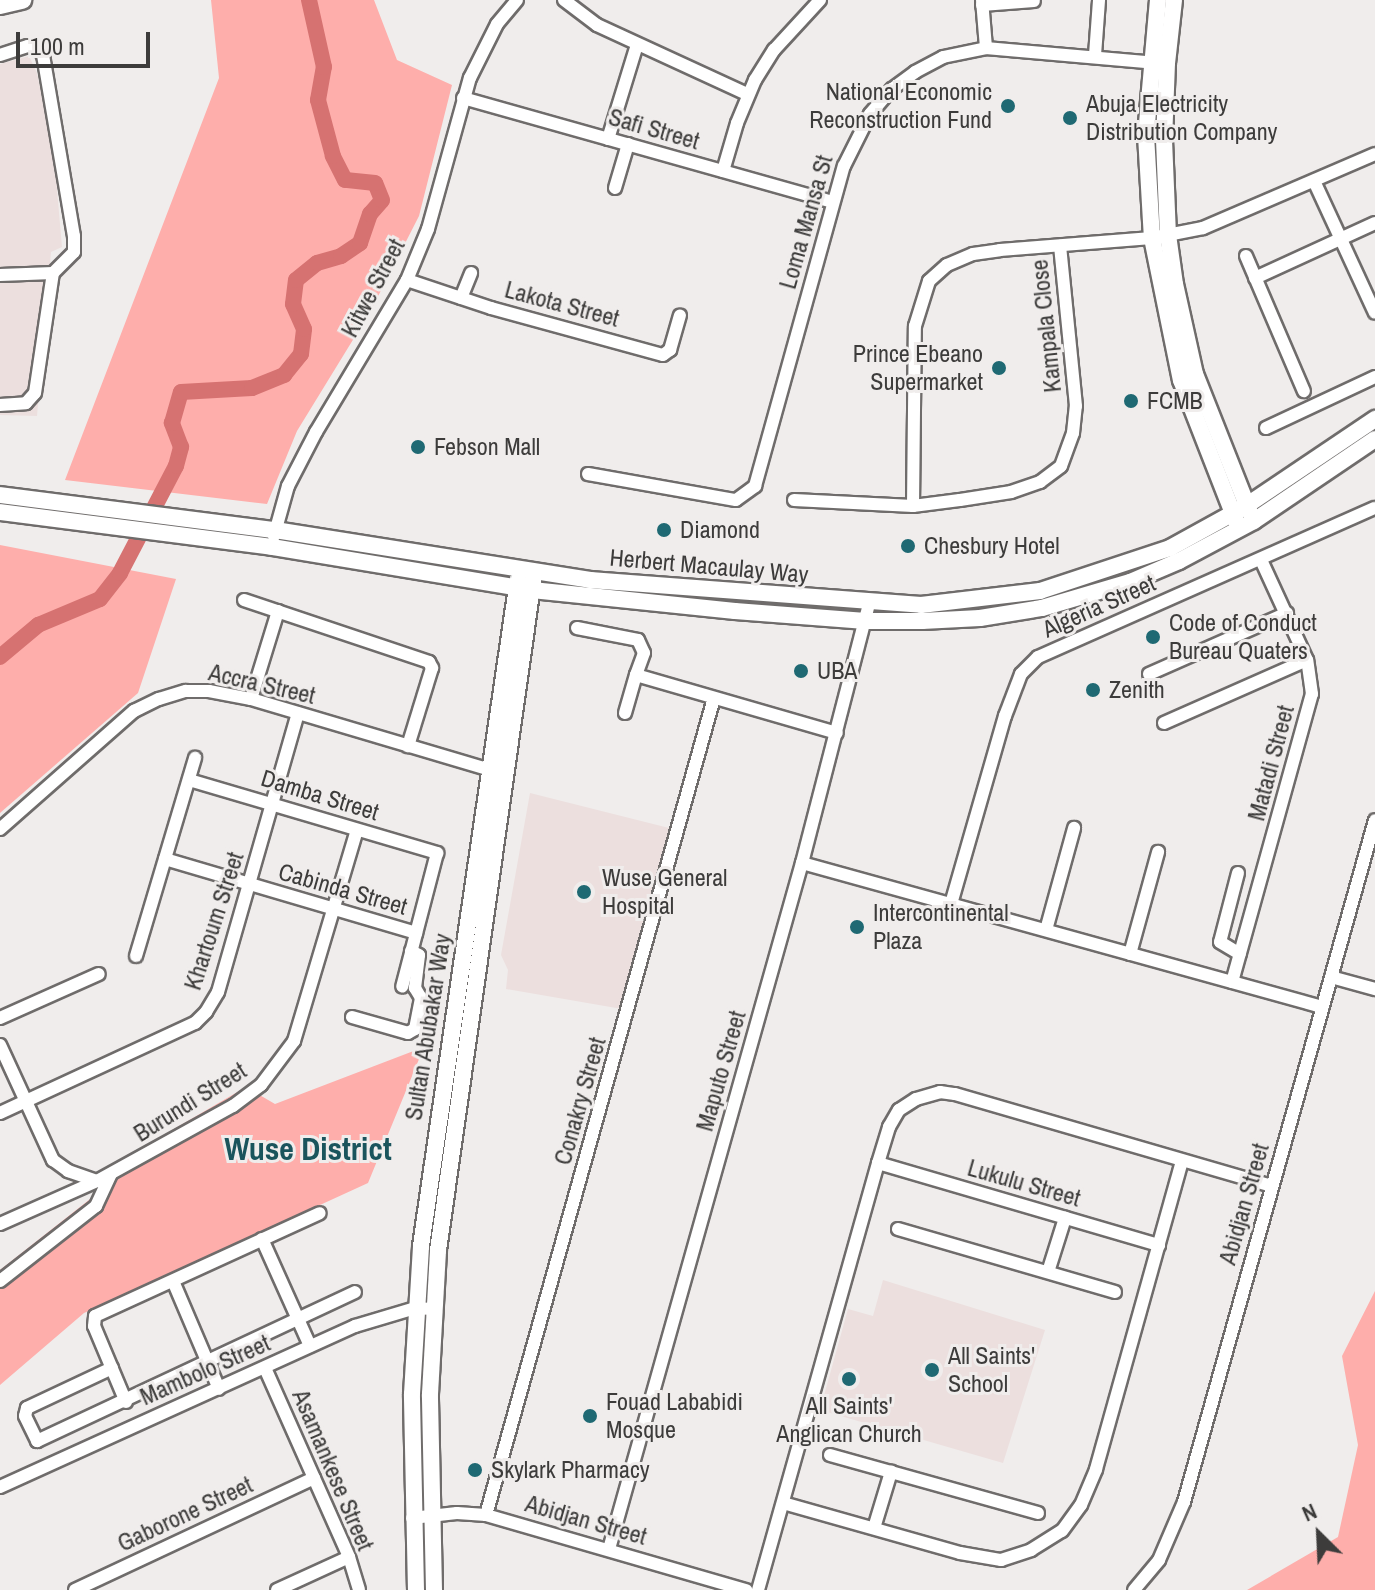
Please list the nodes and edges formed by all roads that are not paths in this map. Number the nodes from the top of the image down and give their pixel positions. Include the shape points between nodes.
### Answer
1 (22, 0) edge
2 (517, 0) edge
3 (564, 0) edge
4 (1099, 0) edge
5 (1158, 0) edge
6 (1174, 0) edge
7 (1034, 1) edge
8 (812, 2) edge
9 (982, 2) edge
10 (0, 5) edge
11 (637, 45) junction
12 (986, 48) junction
13 (0, 55) edge
14 (1095, 55) junction
15 (1158, 62) junction
16 (747, 94) junction
17 (463, 98) junction
18 (608, 139) junction
19 (628, 144) junction
20 (1375, 154) edge
21 (723, 171) junction
22 (1314, 181) junction
23 (615, 188) dead end
24 (833, 202) junction
25 (1375, 223) edge
26 (1160, 237) junction
27 (1341, 239) junction
28 (1060, 246) junction
29 (1246, 256) dead end
30 (53, 273) junction
31 (471, 273) dead end
32 (0, 275) edge
33 (1255, 278) junction
34 (407, 280) junction
35 (1370, 290) edge
36 (461, 298) junction
37 (1375, 313) edge
38 (680, 315) dead end
39 (1375, 377) edge
40 (1304, 391) dead end
41 (0, 405) edge
42 (1375, 419) edge
43 (1266, 428) dead end
44 (1375, 439) edge
45 (588, 474) dead end
46 (0, 495) edge
47 (794, 500) dead end
48 (913, 506) junction
49 (1375, 508) edge
50 (1240, 510) junction
51 (0, 512) edge
52 (1247, 526) junction
53 (275, 530) junction
54 (272, 547) junction
55 (1261, 560) junction
56 (526, 580) junction
57 (244, 600) dead end
58 (869, 603) junction
59 (278, 611) junction
60 (1287, 613) junction
61 (866, 621) junction
62 (577, 628) dead end
63 (1307, 660) junction
64 (1149, 674) dead end
65 (636, 675) junction
66 (714, 698) junction
67 (251, 699) junction
68 (298, 713) junction
69 (625, 713) dead end
70 (1164, 723) dead end
71 (837, 733) junction
72 (408, 746) junction
73 (195, 758) dead end
74 (499, 773) junction
75 (189, 780) junction
76 (273, 803) junction
77 (1375, 820) edge
78 (1074, 828) dead end
79 (0, 829) edge
80 (357, 830) junction
81 (1158, 852) dead end
82 (165, 859) junction
83 (802, 863) junction
84 (1238, 873) dead end
85 (249, 885) junction
86 (951, 904) junction
87 (334, 909) junction
88 (1046, 930) junction
89 (416, 933) junction
90 (411, 951) junction
91 (1130, 954) junction
92 (1240, 954) junction
93 (136, 956) dead end
94 (99, 974) dead end
95 (1331, 977) junction
96 (1232, 982) junction
97 (402, 987) dead end
98 (1375, 989) edge
99 (1322, 1007) junction
100 (352, 1017) dead end
101 (0, 1018) edge
102 (0, 1045) edge
103 (24, 1102) junction
104 (0, 1113) edge
105 (1182, 1161) junction
106 (878, 1163) junction
107 (111, 1174) junction
108 (97, 1181) junction
109 (1272, 1186) junction
110 (320, 1213) dead end
111 (1065, 1218) junction
112 (0, 1224) edge
113 (898, 1229) dead end
114 (262, 1239) junction
115 (1159, 1245) junction
116 (1048, 1272) junction
117 (0, 1281) edge
118 (173, 1281) junction
119 (355, 1292) dead end
120 (1115, 1292) dead end
121 (415, 1308) junction
122 (432, 1309) junction
123 (298, 1322) junction
124 (310, 1346) junction
125 (208, 1364) junction
126 (112, 1368) junction
127 (265, 1368) junction
128 (219, 1389) junction
129 (126, 1402) junction
130 (830, 1455) dead end
131 (891, 1472) junction
132 (314, 1478) junction
133 (0, 1487) edge
134 (783, 1503) junction
135 (1038, 1513) dead end
136 (486, 1515) junction
137 (430, 1516) junction
138 (412, 1518) junction
139 (874, 1528) junction
140 (609, 1549) junction
141 (349, 1557) junction
142 (75, 1590) edge
143 (277, 1590) edge
144 (359, 1590) edge
145 (416, 1590) edge
146 (434, 1590) edge
147 (746, 1590) edge
148 (758, 1590) edge
149 (1134, 1590) edge

1 - 10 highway
2 - 17 street, Kitwe Street via 497,24
3 - 11 street
4 - 14 street
5 - 15 main road
6 - 15 main road
7 - 9 street
8 - 16 street
9 - 12 street
11 - 16 street
11 - 18 street
12 - 14 street, Loma Mansa St
12 - 24 street, Loma Mansa St via 943,57 892,89 853,142
13 - 30 street via 28,46 43,55 74,236 74,252
14 - 15 street, Loma Mansa St
15 - 26 main road via 1164,140
16 - 21 street
17 - 18 street, Safi Street
17 - 34 street, Kitwe Street via 428,229
18 - 19 street, Safi Street
19 - 21 street, Safi Street
19 - 23 street
20 - 22 street
21 - 24 street, Safi Street
22 - 26 street via 1216,224
22 - 27 street
24 - 45 street, Loma Mansa St via 750,493 736,500
25 - 27 street
26 - 28 street
26 - 50 main road via 1195,374
27 - 33 street
27 - 35 street
28 - 48 street, Kampala Close via 973,254 947,265 929,281 915,326
28 - 48 street, Kampala Close via 1076,406 1066,458 1040,482 1011,492
29 - 33 street
30 - 32 street
30 - 41 street via 35,393 26,403
31 - 36 street
33 - 40 street
34 - 36 street, Lakota Street
34 - 53 street, Kitwe Street via 316,432 288,486
35 - 37 street
36 - 38 street, Lakota Street via 663,355 670,350
39 - 43 street
42 - 50 main road, Herbert Macaulay Way
44 - 52 main road, Herbert Macaulay Way
46 - 53 main road, Herbert Macaulay Way
47 - 48 street
49 - 55 street, Algeria Street
50 - 52 main road
50 - 58 main road, Herbert Macaulay Way via 1170,548 1040,591 921,605
51 - 54 main road, Herbert Macaulay Way
52 - 61 main road, Herbert Macaulay Way via 1130,582 1042,608 980,618
53 - 54 street, Kitwe Street
53 - 56 main road, Herbert Macaulay Way
54 - 56 main road, Herbert Macaulay Way
55 - 60 street, Matadi Street
55 - 86 street, Algeria Street via 1038,657 1021,674
56 - 58 main road, Herbert Macaulay Way
56 - 61 main road, Herbert Macaulay Way
56 - 74 main road, Sultan Abubakar Way
57 - 59 street
58 - 61 street, Maputo Street
59 - 67 street
59 - 72 street via 429,662 432,668
60 - 63 street, Matadi Street
60 - 64 street
61 - 71 street, Maputo Street
62 - 65 street via 638,640 644,653
63 - 70 street
63 - 92 street, Matadi Street via 1310,707
65 - 66 street
65 - 69 street
66 - 71 street
66 - 136 street, Conakry Street
67 - 68 street, Accra Street
67 - 79 street, Accra Street via 186,691 134,711
68 - 72 street, Accra Street
68 - 76 street, Khartoum Street
71 - 83 street, Maputo Street
72 - 74 street, Accra Street
73 - 75 street
74 - 121 main road, Sultan Abubakar Way via 439,1107
74 - 122 main road, Sultan Abubakar Way
75 - 76 street, Damba Street
75 - 82 street
76 - 80 street, Damba Street
76 - 85 street, Khartoum Street
77 - 95 street, Abidjan Street
78 - 88 street
80 - 87 street, Burundi Street
80 - 89 street, Damba Street via 437,853
81 - 91 street
82 - 85 street, Cabinda Street
82 - 93 street
83 - 86 street
83 - 140 street, Maputo Street
84 - 92 street via 1220,942
85 - 87 street, Cabinda Street
85 - 103 street, Khartoum Street via 218,992 195,1023
86 - 88 street
87 - 89 street, Cabinda Street
87 - 107 street, Burundi Street via 294,1041 281,1063 233,1106
88 - 91 street
89 - 90 street
90 - 97 street
90 - 100 street via 419,955 415,988 421,998 415,1029 408,1033
91 - 96 street
92 - 96 street, Matadi Street
94 - 101 street
95 - 98 street
95 - 99 street, Abidjan Street
96 - 99 street
99 - 109 street, Abidjan Street
102 - 103 street
103 - 104 street, Khartoum Street
103 - 108 street via 53,1160
105 - 106 street via 940,1092 899,1110
105 - 109 street
105 - 115 street
106 - 111 street, Lukulu Street
106 - 134 street
107 - 108 street, Burundi Street
107 - 117 street via 96,1206
108 - 112 street, Burundi Street
109 - 149 street, Abidjan Street via 1180,1512 1159,1560
110 - 114 street
111 - 115 street, Lukulu Street
111 - 116 street
113 - 116 street
114 - 118 street
114 - 123 street
115 - 139 street via 1096,1469 1081,1505 1062,1531 1001,1560
116 - 120 street
118 - 125 street
118 - 126 street via 95,1316 94,1326
119 - 123 street
121 - 122 street, Mambolo Street
121 - 124 street, Mambolo Street
121 - 138 main road, Sultan Abubakar Way
122 - 137 main road, Sultan Abubakar Way
123 - 124 street
123 - 125 street
124 - 127 street, Mambolo Street
125 - 128 street
125 - 129 street
126 - 129 street
126 - 129 street via 27,1408 34,1439 41,1442
127 - 128 street, Mambolo Street
127 - 132 street, Asamankese Street
128 - 133 street, Mambolo Street
130 - 131 street
131 - 135 street
131 - 139 street
132 - 141 street, Asamankese Street
132 - 142 street, Gaborone Street
134 - 139 street
134 - 148 street
136 - 137 street, Abidjan Street
136 - 140 street, Abidjan Street
137 - 138 street, Abidjan Street
137 - 146 main road, Sultan Abubakar Way
138 - 145 main road, Sultan Abubakar Way
140 - 147 street, Abidjan Street
141 - 143 street
141 - 144 street, Asamankese Street

